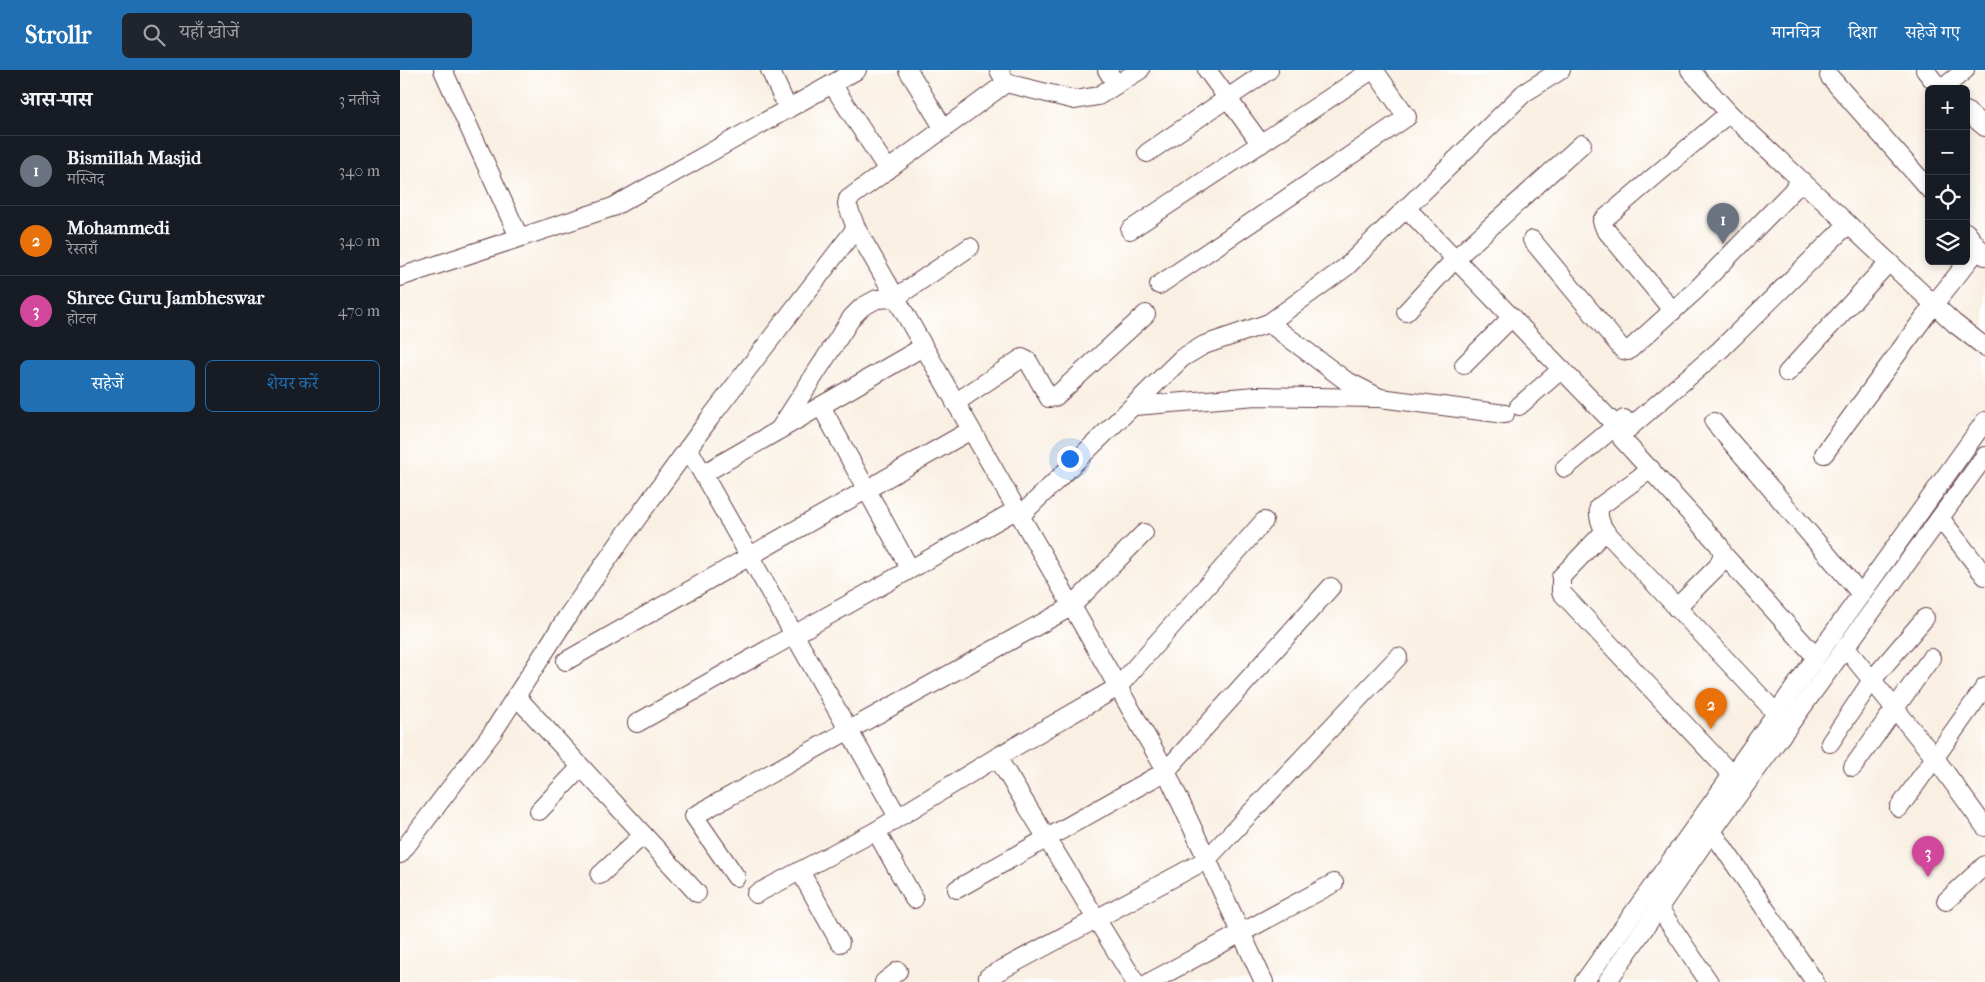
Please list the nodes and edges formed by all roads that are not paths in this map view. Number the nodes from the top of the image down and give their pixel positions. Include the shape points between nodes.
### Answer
1 (443, 70) edge
2 (770, 70) edge
3 (856, 70) edge
4 (908, 70) edge
5 (1140, 70) edge
6 (1207, 70) edge
7 (1269, 70) edge
8 (1373, 70) edge
9 (1560, 70) edge
10 (1690, 70) edge
11 (1925, 70) edge
12 (1965, 70) edge
13 (1829, 76) dead end
14 (1003, 77) edge
15 (1112, 77) edge
16 (832, 84) junction
17 (1938, 85) edge
18 (1946, 85) edge
19 (1227, 100) junction
20 (788, 109) junction
21 (1729, 113) junction
22 (1970, 114) edge
23 (1985, 127) edge
24 (944, 129) junction
25 (1261, 144) junction
26 (1582, 144) dead end
27 (1148, 153) dead end
28 (888, 170) junction
29 (1802, 180) junction
30 (1925, 184) edge
31 (1414, 216) dead end
32 (1848, 224) junction
33 (856, 228) junction
34 (1130, 230) dead end
35 (519, 237) junction
36 (1970, 237) edge
37 (1532, 240) dead end
38 (970, 247) dead end
39 (1982, 252) edge
40 (1455, 259) junction
41 (1889, 262) junction
42 (400, 277) edge
43 (1159, 285) dead end
44 (895, 298) junction
45 (1934, 304) junction
46 (1673, 311) junction
47 (1406, 312) dead end
48 (1146, 314) dead end
49 (1512, 318) junction
50 (1269, 323) junction
51 (924, 347) junction
52 (1985, 347) edge
53 (1464, 365) dead end
54 (1562, 369) junction
55 (1787, 373) dead end
56 (1380, 398) junction
57 (955, 402) junction
58 (821, 406) junction
59 (1134, 406) junction
60 (1634, 410) dead end
61 (1985, 421) edge
62 (1714, 422) dead end
63 (1619, 429) junction
64 (779, 430) junction
65 (971, 430) junction
66 (688, 448) junction
67 (1824, 454) dead end
68 (1985, 456) edge
69 (1566, 468) dead end
70 (1651, 469) junction
71 (703, 474) junction
72 (867, 490) junction
73 (1018, 513) junction
74 (1940, 518) junction
75 (1264, 520) dead end
76 (1605, 531) junction
77 (1144, 533) dead end
78 (1723, 554) junction
79 (751, 558) junction
80 (910, 569) junction
81 (1985, 576) edge
82 (1331, 588) dead end
83 (1861, 594) junction
84 (1071, 607) junction
85 (1676, 608) junction
86 (1924, 618) dead end
87 (795, 634) junction
88 (1845, 646) junction
89 (1398, 657) dead end
90 (1816, 657) junction
91 (1930, 658) dead end
92 (566, 661) dead end
93 (1872, 680) junction
94 (1985, 687) edge
95 (1118, 688) junction
96 (516, 696) junction
97 (1895, 708) junction
98 (1776, 713) junction
99 (637, 723) dead end
100 (848, 728) junction
101 (1830, 743) dead end
102 (997, 757) junction
103 (1935, 758) junction
104 (581, 767) junction
105 (1852, 767) dead end
106 (1166, 771) junction
107 (1732, 775) junction
108 (1899, 808) dead end
109 (540, 811) dead end
110 (898, 818) junction
111 (1985, 827) edge
112 (876, 831) junction
113 (1712, 831) junction
114 (643, 835) junction
115 (1047, 837) junction
116 (400, 854) edge
117 (1206, 860) junction
118 (1985, 865) edge
119 (800, 871) junction
120 (600, 875) dead end
121 (736, 877) dead end
122 (1334, 883) dead end
123 (957, 889) dead end
124 (696, 892) dead end
125 (756, 894) dead end
126 (914, 899) dead end
127 (1946, 901) dead end
128 (1659, 908) junction
129 (1098, 918) junction
130 (1242, 934) junction
131 (840, 943) dead end
132 (988, 977) dead end
133 (1135, 982) edge
134 (1150, 982) edge
135 (1264, 982) edge
136 (1584, 982) edge
137 (1607, 982) edge
138 (1708, 982) edge
139 (1815, 982) edge

1 - 35 street
2 - 20 street
3 - 16 street
4 - 24 street
5 - 15 street
6 - 19 street
7 - 19 street
8 - 25 street
8 - 43 street via 1407,118
9 - 50 street via 1524,93 1356,259
10 - 21 street
11 - 17 street
12 - 18 street
13 - 30 street
14 - 15 street via 1075,100 1098,96
14 - 24 street
16 - 20 street
16 - 28 street
19 - 25 street
19 - 27 street
20 - 35 street via 613,207
21 - 29 street
21 - 46 street via 1602,221 1605,229
22 - 23 street
24 - 28 street
25 - 34 street
26 - 40 street
28 - 33 street via 848,199
29 - 32 street
29 - 46 street
31 - 40 street
32 - 41 street
32 - 63 street via 1720,350
33 - 44 street
33 - 66 street
35 - 42 street
36 - 39 street
37 - 46 street via 1623,350 1628,351
38 - 44 street
39 - 45 street
40 - 47 street
40 - 49 street
41 - 45 street
41 - 55 street
44 - 51 street
44 - 64 street via 877,299 852,317
45 - 52 street
45 - 67 street
48 - 57 street via 1055,397 1048,398 1028,361 1022,358
49 - 53 street
49 - 54 street
50 - 56 street via 1345,380
50 - 59 street via 1204,346 1182,358
51 - 57 street
51 - 58 street
54 - 56 street via 1512,410
54 - 63 street
56 - 59 street via 1256,396
57 - 65 street
58 - 64 street
58 - 72 street
59 - 73 street
60 - 63 street
61 - 83 street
62 - 83 street
63 - 69 street
63 - 70 street via 1622,439
64 - 71 street
65 - 72 street
65 - 73 street
66 - 71 street
66 - 96 street via 567,617
68 - 74 street
70 - 76 street via 1599,507 1598,514
70 - 78 street via 1719,545
71 - 79 street
72 - 79 street
72 - 80 street
73 - 80 street
73 - 84 street
74 - 81 street
74 - 88 street
75 - 95 street
76 - 85 street
76 - 107 street via 1561,577 1561,592
77 - 84 street
78 - 85 street via 1718,566
78 - 90 street
79 - 87 street
79 - 92 street
80 - 87 street
82 - 106 street
83 - 90 street
84 - 95 street
84 - 100 street
85 - 98 street
86 - 93 street
87 - 99 street
87 - 100 street
88 - 93 street
88 - 113 street
89 - 117 street
90 - 98 street
91 - 97 street
93 - 97 street
93 - 101 street
94 - 103 street
95 - 102 street
95 - 106 street
96 - 104 street
96 - 116 street via 458,780
97 - 103 street
97 - 105 street
98 - 107 street
100 - 110 street
100 - 121 street via 694,816
102 - 110 street
102 - 115 street
103 - 108 street
103 - 111 street
104 - 109 street
104 - 114 street
106 - 115 street
106 - 117 street
107 - 136 street
110 - 112 street
112 - 119 street
112 - 126 street
113 - 128 street
113 - 139 street
114 - 120 street
114 - 124 street
115 - 123 street
115 - 129 street
117 - 129 street
117 - 130 street
118 - 127 street
119 - 125 street
119 - 131 street
122 - 130 street
128 - 137 street
128 - 138 street
129 - 132 street
129 - 133 street
130 - 134 street
130 - 135 street

